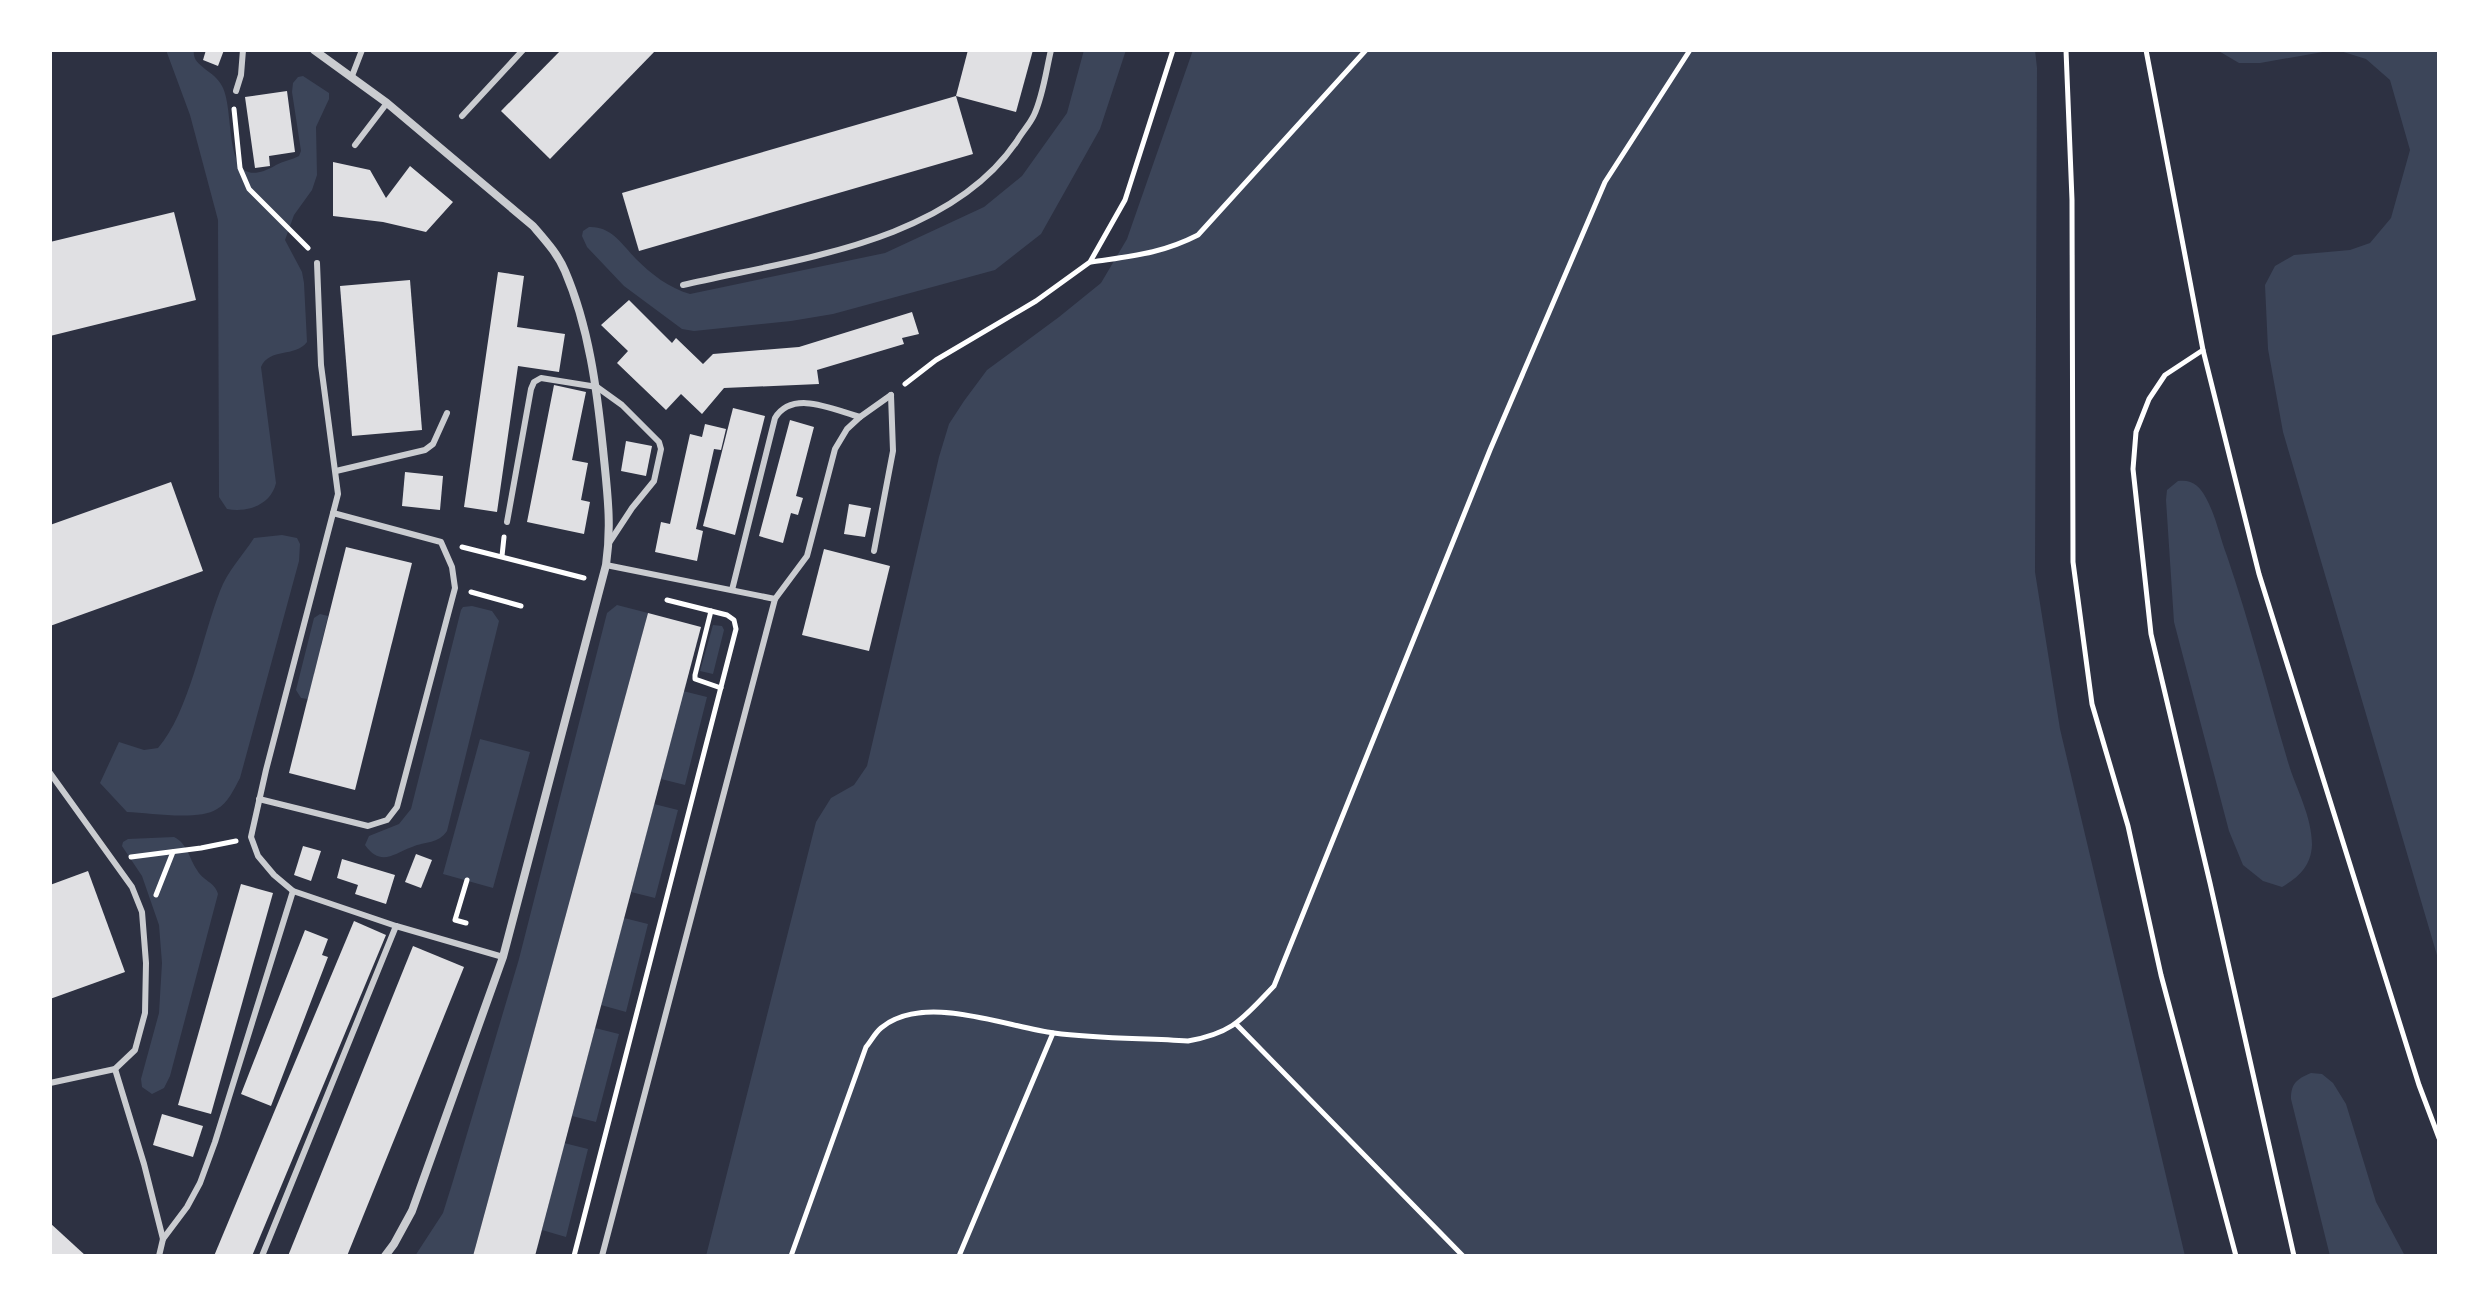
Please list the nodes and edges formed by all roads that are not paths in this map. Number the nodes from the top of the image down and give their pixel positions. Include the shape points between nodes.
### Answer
1 (243, 50) edge
2 (314, 50) edge
3 (362, 50) edge
4 (523, 50) edge
5 (1051, 50) edge
6 (352, 76) junction
7 (236, 91) road end
8 (387, 103) junction
9 (462, 116) dead end
10 (355, 145) dead end
11 (317, 263) road end
12 (683, 285) dead end
13 (597, 387) junction
14 (447, 413) dead end
15 (860, 417) junction
16 (336, 471) junction
17 (333, 513) junction
18 (507, 522) dead end
19 (609, 543) junction
20 (874, 551) dead end
21 (606, 565) junction
22 (732, 590) junction
23 (775, 599) junction
24 (50, 773) edge
25 (259, 799) junction
26 (293, 891) junction
27 (396, 926) junction
28 (503, 957) junction
29 (115, 1069) junction
30 (50, 1083) edge
31 (163, 1239) junction
32 (159, 1256) edge
33 (262, 1256) edge
34 (385, 1256) edge
35 (602, 1256) edge

1 - 7 lane
2 - 6 street
3 - 6 lane
4 - 9 lane
5 - 12 lane via 1034,115 1004,160 967,192 878,239
6 - 8 street
8 - 10 lane
8 - 13 street via 550,245 565,269
11 - 16 lane via 321,365
13 - 18 lane via 541,378 534,382
13 - 19 street via 610,499
13 - 19 lane via 643,425 661,449 650,489
14 - 16 lane via 425,450
15 - 20 lane via 891,395 893,451
15 - 22 lane via 805,402 780,410
15 - 23 lane via 835,449 807,556
16 - 17 lane
17 - 25 lane
17 - 25 lane via 441,542 455,588 397,807 387,820 368,826
19 - 21 street
21 - 22 lane
21 - 28 street
22 - 23 lane
23 - 35 lane
24 - 29 lane via 115,860 142,912 145,1013 135,1050
25 - 26 lane via 251,837 258,856
26 - 27 lane
26 - 31 lane via 200,1183
27 - 28 lane
27 - 33 lane
28 - 34 street via 412,1211
29 - 30 lane
29 - 31 lane
31 - 32 lane

